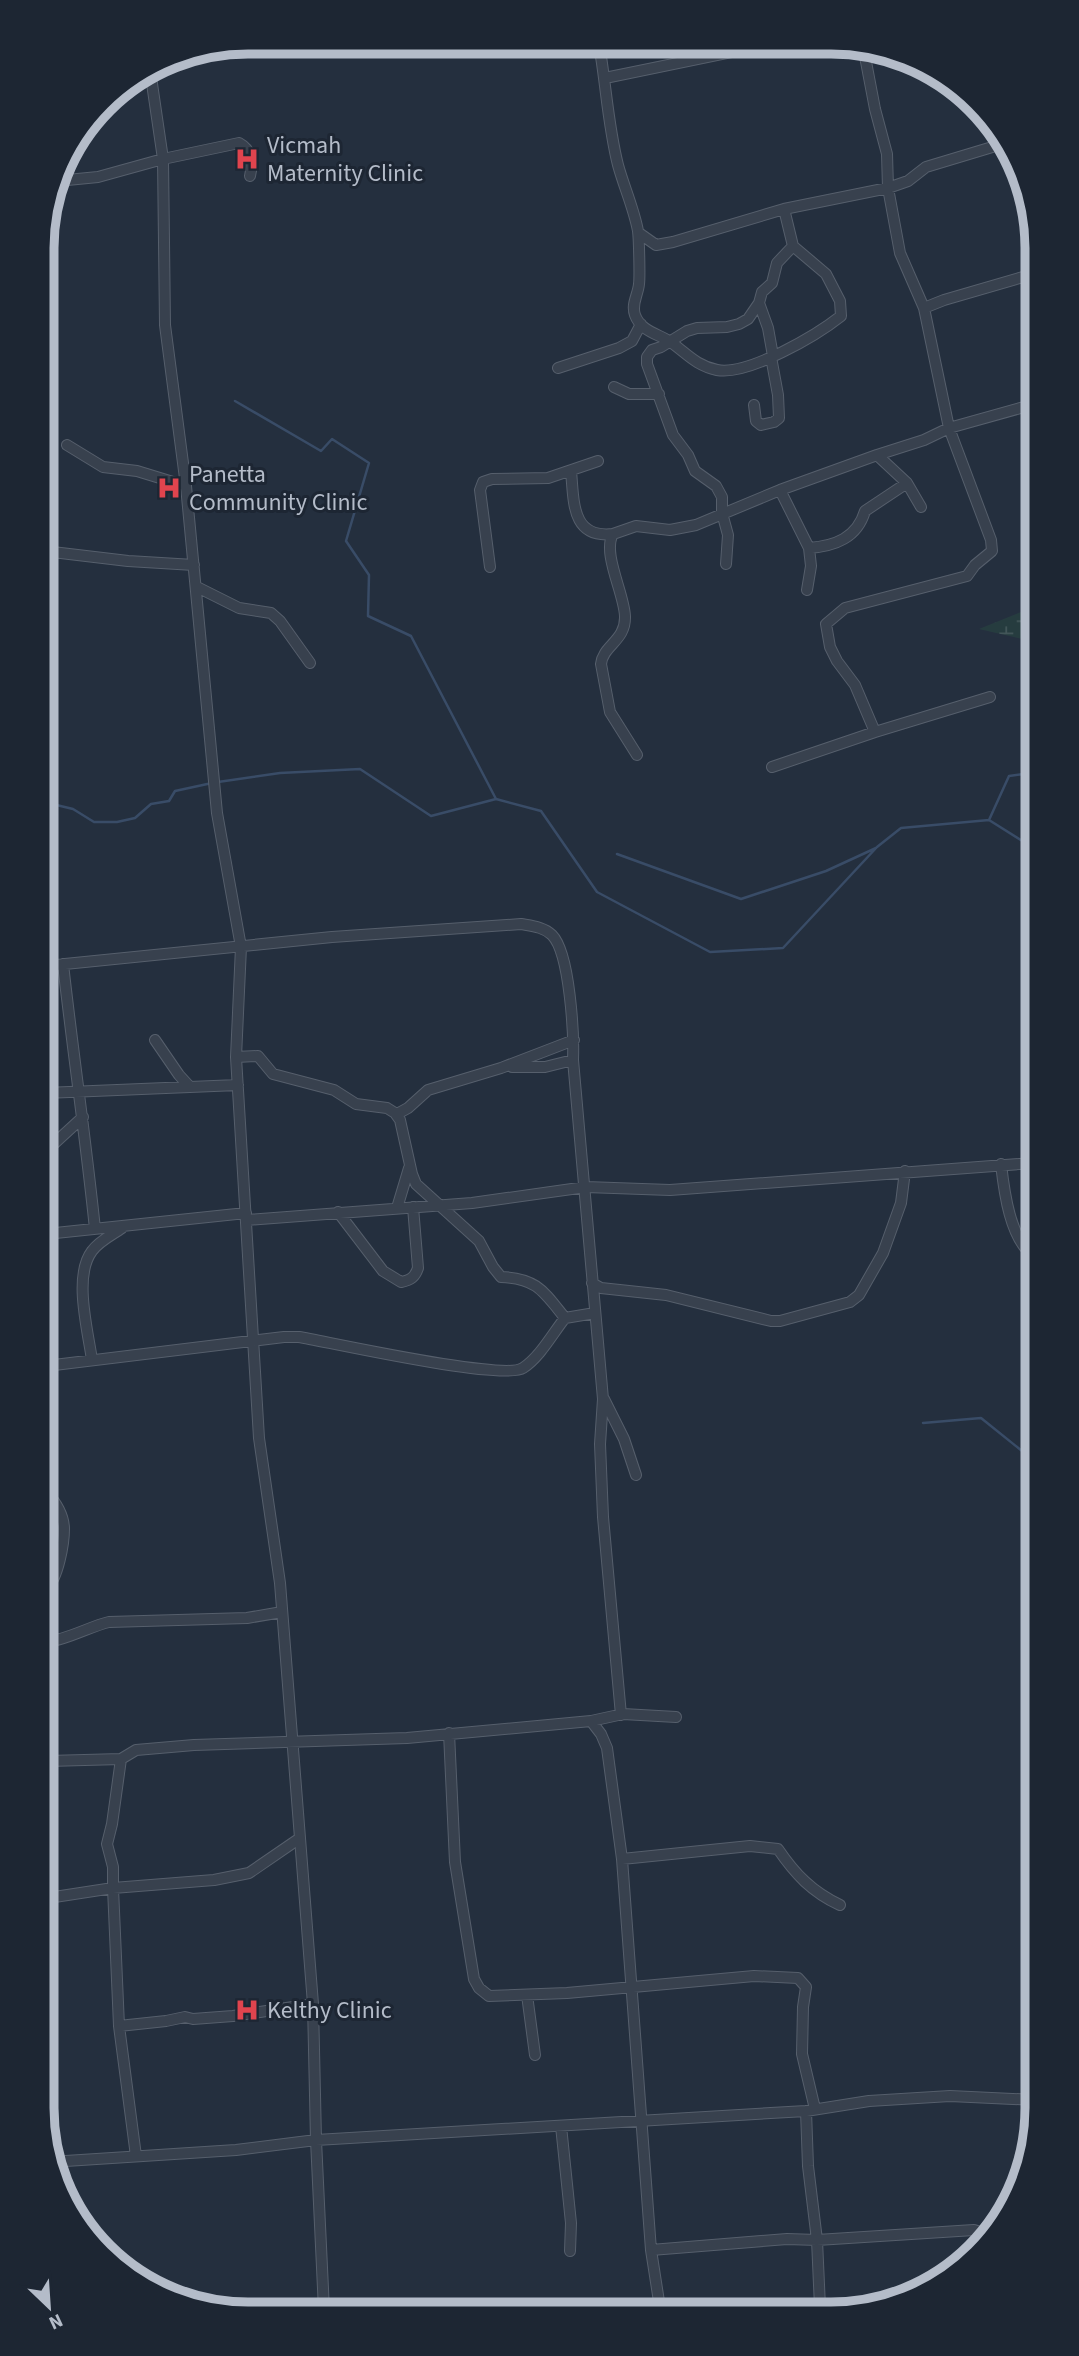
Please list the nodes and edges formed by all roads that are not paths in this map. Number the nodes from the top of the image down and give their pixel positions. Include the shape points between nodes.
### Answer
1 (601, 54) edge
2 (721, 54) edge
3 (865, 58) edge
4 (605, 78) junction
5 (151, 80) edge
6 (996, 146) edge
7 (163, 159) junction
8 (250, 176) dead end
9 (67, 180) edge
10 (888, 188) junction
11 (784, 209) junction
12 (639, 233) junction
13 (793, 246) junction
14 (1025, 276) edge
15 (759, 303) junction
16 (924, 308) junction
17 (641, 324) junction
18 (670, 341) junction
19 (772, 356) junction
20 (558, 368) dead end
21 (614, 387) dead end
22 (659, 394) junction
23 (754, 405) dead end
24 (1025, 407) edge
25 (949, 428) junction
26 (67, 445) dead end
27 (877, 455) junction
28 (598, 461) dead end
29 (571, 471) junction
30 (908, 483) junction
31 (186, 486) junction
32 (780, 490) junction
33 (921, 506) dead end
34 (722, 513) junction
35 (613, 534) junction
36 (809, 548) junction
37 (55, 552) edge
38 (726, 564) dead end
39 (194, 565) junction
40 (490, 568) dead end
41 (197, 587) junction
42 (807, 590) dead end
43 (310, 663) dead end
44 (990, 697) dead end
45 (874, 732) junction
46 (637, 755) dead end
47 (772, 768) dead end
48 (241, 947) junction
49 (63, 964) junction
50 (55, 965) edge
51 (155, 1040) dead end
52 (574, 1040) junction
53 (236, 1057) junction
54 (573, 1060) junction
55 (501, 1068) junction
56 (238, 1085) junction
57 (190, 1087) junction
58 (78, 1090) junction
59 (55, 1092) edge
60 (397, 1114) junction
61 (83, 1116) junction
62 (55, 1142) edge
63 (410, 1163) junction
64 (1025, 1163) edge
65 (1001, 1164) junction
66 (905, 1171) junction
67 (586, 1187) junction
68 (441, 1204) junction
69 (413, 1207) junction
70 (397, 1208) junction
71 (338, 1212) junction
72 (247, 1217) junction
73 (126, 1226) junction
74 (95, 1229) junction
75 (54, 1233) edge
76 (1024, 1248) edge
77 (593, 1283) junction
78 (595, 1313) junction
79 (565, 1318) junction
80 (254, 1339) junction
81 (92, 1360) junction
82 (54, 1365) edge
83 (603, 1399) junction
84 (636, 1475) dead end
85 (54, 1502) edge
86 (54, 1578) edge
87 (282, 1612) junction
88 (54, 1640) edge
89 (621, 1715) junction
90 (676, 1717) dead end
91 (592, 1721) junction
92 (449, 1733) junction
93 (292, 1744) junction
94 (121, 1759) junction
95 (54, 1761) edge
96 (300, 1838) junction
97 (622, 1860) junction
98 (113, 1888) junction
99 (54, 1897) edge
100 (840, 1905) dead end
101 (632, 1988) junction
102 (527, 1995) junction
103 (313, 2004) junction
104 (119, 2026) junction
105 (536, 2055) dead end
106 (1024, 2099) edge
107 (810, 2110) junction
108 (640, 2121) junction
109 (561, 2126) junction
110 (316, 2140) junction
111 (136, 2156) junction
112 (62, 2161) edge
113 (980, 2232) edge
114 (817, 2240) junction
115 (650, 2250) junction
116 (570, 2251) dead end
117 (324, 2302) edge
118 (659, 2302) edge
119 (820, 2302) edge

1 - 4 street
2 - 4 street
3 - 10 street via 887,155
4 - 12 street via 618,164
5 - 7 street
6 - 10 street via 926,167 908,181
7 - 8 street via 239,143 250,155
7 - 9 street via 98,177
7 - 31 street via 165,325
10 - 11 street
10 - 16 street via 900,253
11 - 12 street via 656,245
11 - 13 street
12 - 17 street via 640,281 633,306
13 - 15 street via 777,263 772,283
13 - 19 street via 826,274 840,301 841,316
14 - 16 street
15 - 18 street via 739,324 697,328
15 - 19 street
16 - 25 street
17 - 18 street
17 - 20 street via 632,341 619,348
18 - 19 street via 693,361 720,371
18 - 22 street via 647,357
19 - 23 street via 779,418 761,425
21 - 22 street via 629,394
22 - 34 street via 673,435 695,471 716,486 722,497
24 - 25 street
25 - 27 street
25 - 45 street via 992,551 967,576 845,608 826,624 830,647 855,685
26 - 31 street via 103,467 137,471
27 - 30 street
27 - 32 street
28 - 29 street
29 - 35 street via 575,508 582,524 596,534
29 - 40 street via 544,479 492,479 480,484
30 - 33 street
30 - 36 street via 865,511 861,524 845,539
31 - 39 street
32 - 34 street
32 - 36 street
34 - 35 street via 683,528 642,526
34 - 38 street via 728,535
35 - 46 street via 610,550 625,627 601,664 610,712
36 - 42 street
37 - 39 street
39 - 41 street
41 - 43 street via 239,608 271,613
41 - 48 street via 217,813
44 - 45 street
45 - 47 street
48 - 49 street
48 - 52 street via 535,926 552,934 561,951
48 - 53 street
49 - 50 street
49 - 58 street
51 - 57 street
52 - 54 street
52 - 55 street
53 - 56 street
53 - 60 street via 258,1056 273,1074
54 - 55 street via 545,1067
54 - 67 street
55 - 60 street via 428,1090
56 - 57 street
56 - 72 street
57 - 58 street
58 - 59 street
58 - 61 street
60 - 63 street
61 - 62 street
61 - 74 street
63 - 68 street via 419,1187
63 - 70 street
64 - 65 street
65 - 66 street
65 - 76 street via 1005,1193
66 - 67 street via 670,1190
66 - 77 street via 901,1203 883,1253 859,1295 850,1302 771,1321 666,1295 601,1288
67 - 68 street
67 - 77 street
68 - 69 street
68 - 79 street via 482,1244 501,1277 538,1286
69 - 70 street
69 - 71 street via 418,1268 410,1280 401,1282 383,1271
70 - 71 street
71 - 72 street
72 - 73 street
72 - 80 street
73 - 74 street
73 - 81 street via 91,1252 82,1276
74 - 75 street
77 - 78 street
78 - 79 street
78 - 83 street
79 - 80 street via 531,1362 516,1371 468,1368 299,1338
80 - 81 street
80 - 87 street via 259,1438
81 - 82 street
83 - 84 street
83 - 89 street via 603,1505
85 - 86 street via 64,1527
87 - 88 street via 247,1618 109,1622
87 - 93 street
89 - 90 street
89 - 91 street
91 - 92 street
91 - 97 street via 607,1748
92 - 93 street
92 - 102 street via 455,1862 474,1979 489,1996
93 - 94 street via 136,1750
93 - 96 street
94 - 95 street
94 - 98 street via 107,1844
96 - 98 street via 249,1873
96 - 103 street
97 - 100 street via 750,1846 778,1849 817,1894
97 - 101 street
98 - 99 street
98 - 104 street
101 - 102 street
101 - 107 street via 754,1976 798,1978 806,1987 802,2054
101 - 108 street
102 - 105 street
103 - 104 street
103 - 110 street
104 - 111 street
106 - 107 street via 950,2096
107 - 108 street
107 - 114 street via 808,2166
108 - 109 street
108 - 115 street
109 - 110 street
109 - 116 street
110 - 111 street
110 - 117 street
111 - 112 street
113 - 114 street
114 - 115 street
114 - 119 street
115 - 118 street

